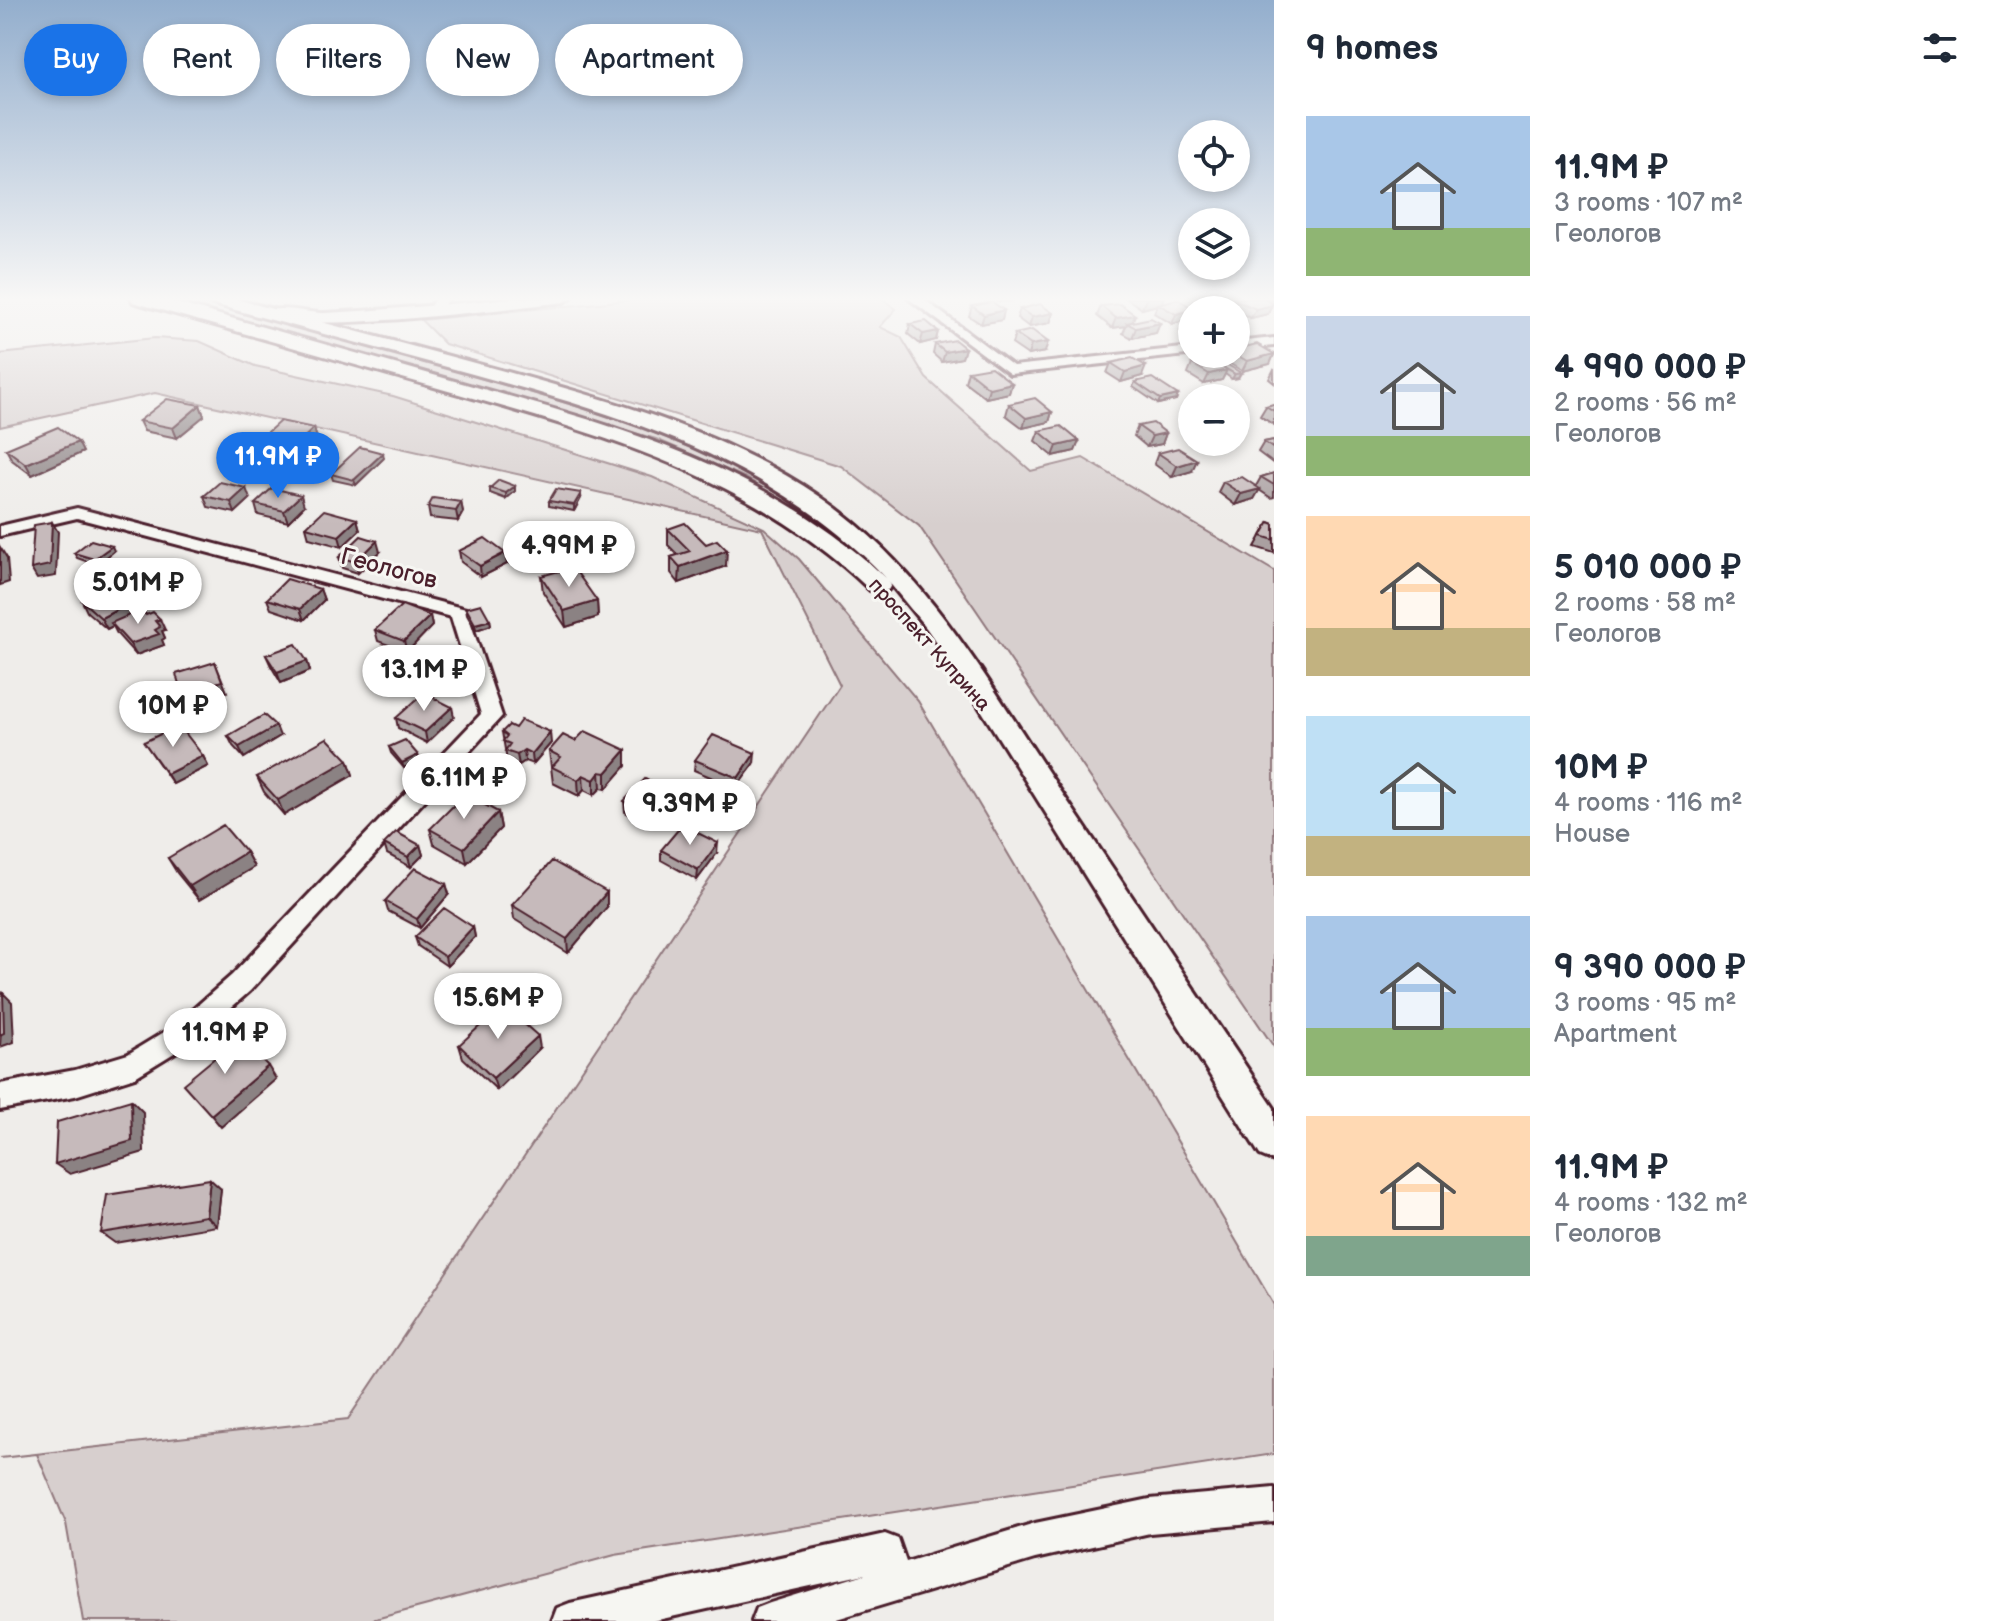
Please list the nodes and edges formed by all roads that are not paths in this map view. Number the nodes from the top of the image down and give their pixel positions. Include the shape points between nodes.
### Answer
1 (408, 374) edge
2 (508, 374) edge
3 (0, 531) edge
4 (1005, 729) junction
5 (0, 1097) edge
6 (1274, 1142) edge
7 (1274, 1505) edge
8 (894, 1586) junction
9 (570, 1621) edge
10 (770, 1621) edge

1 - 4 main road, проспект Куприна via 573,420 701,466 766,500 822,536 871,577
2 - 4 main road, проспект Куприна via 729,453 794,489 893,570 970,668
3 - 5 street, Геологов via 77,513 459,613 492,716 241,983 183,1034 135,1064 75,1083
4 - 6 main road, проспект Куприна
7 - 8 street via 1150,1516 985,1554
8 - 9 street via 885,1552
8 - 10 street

